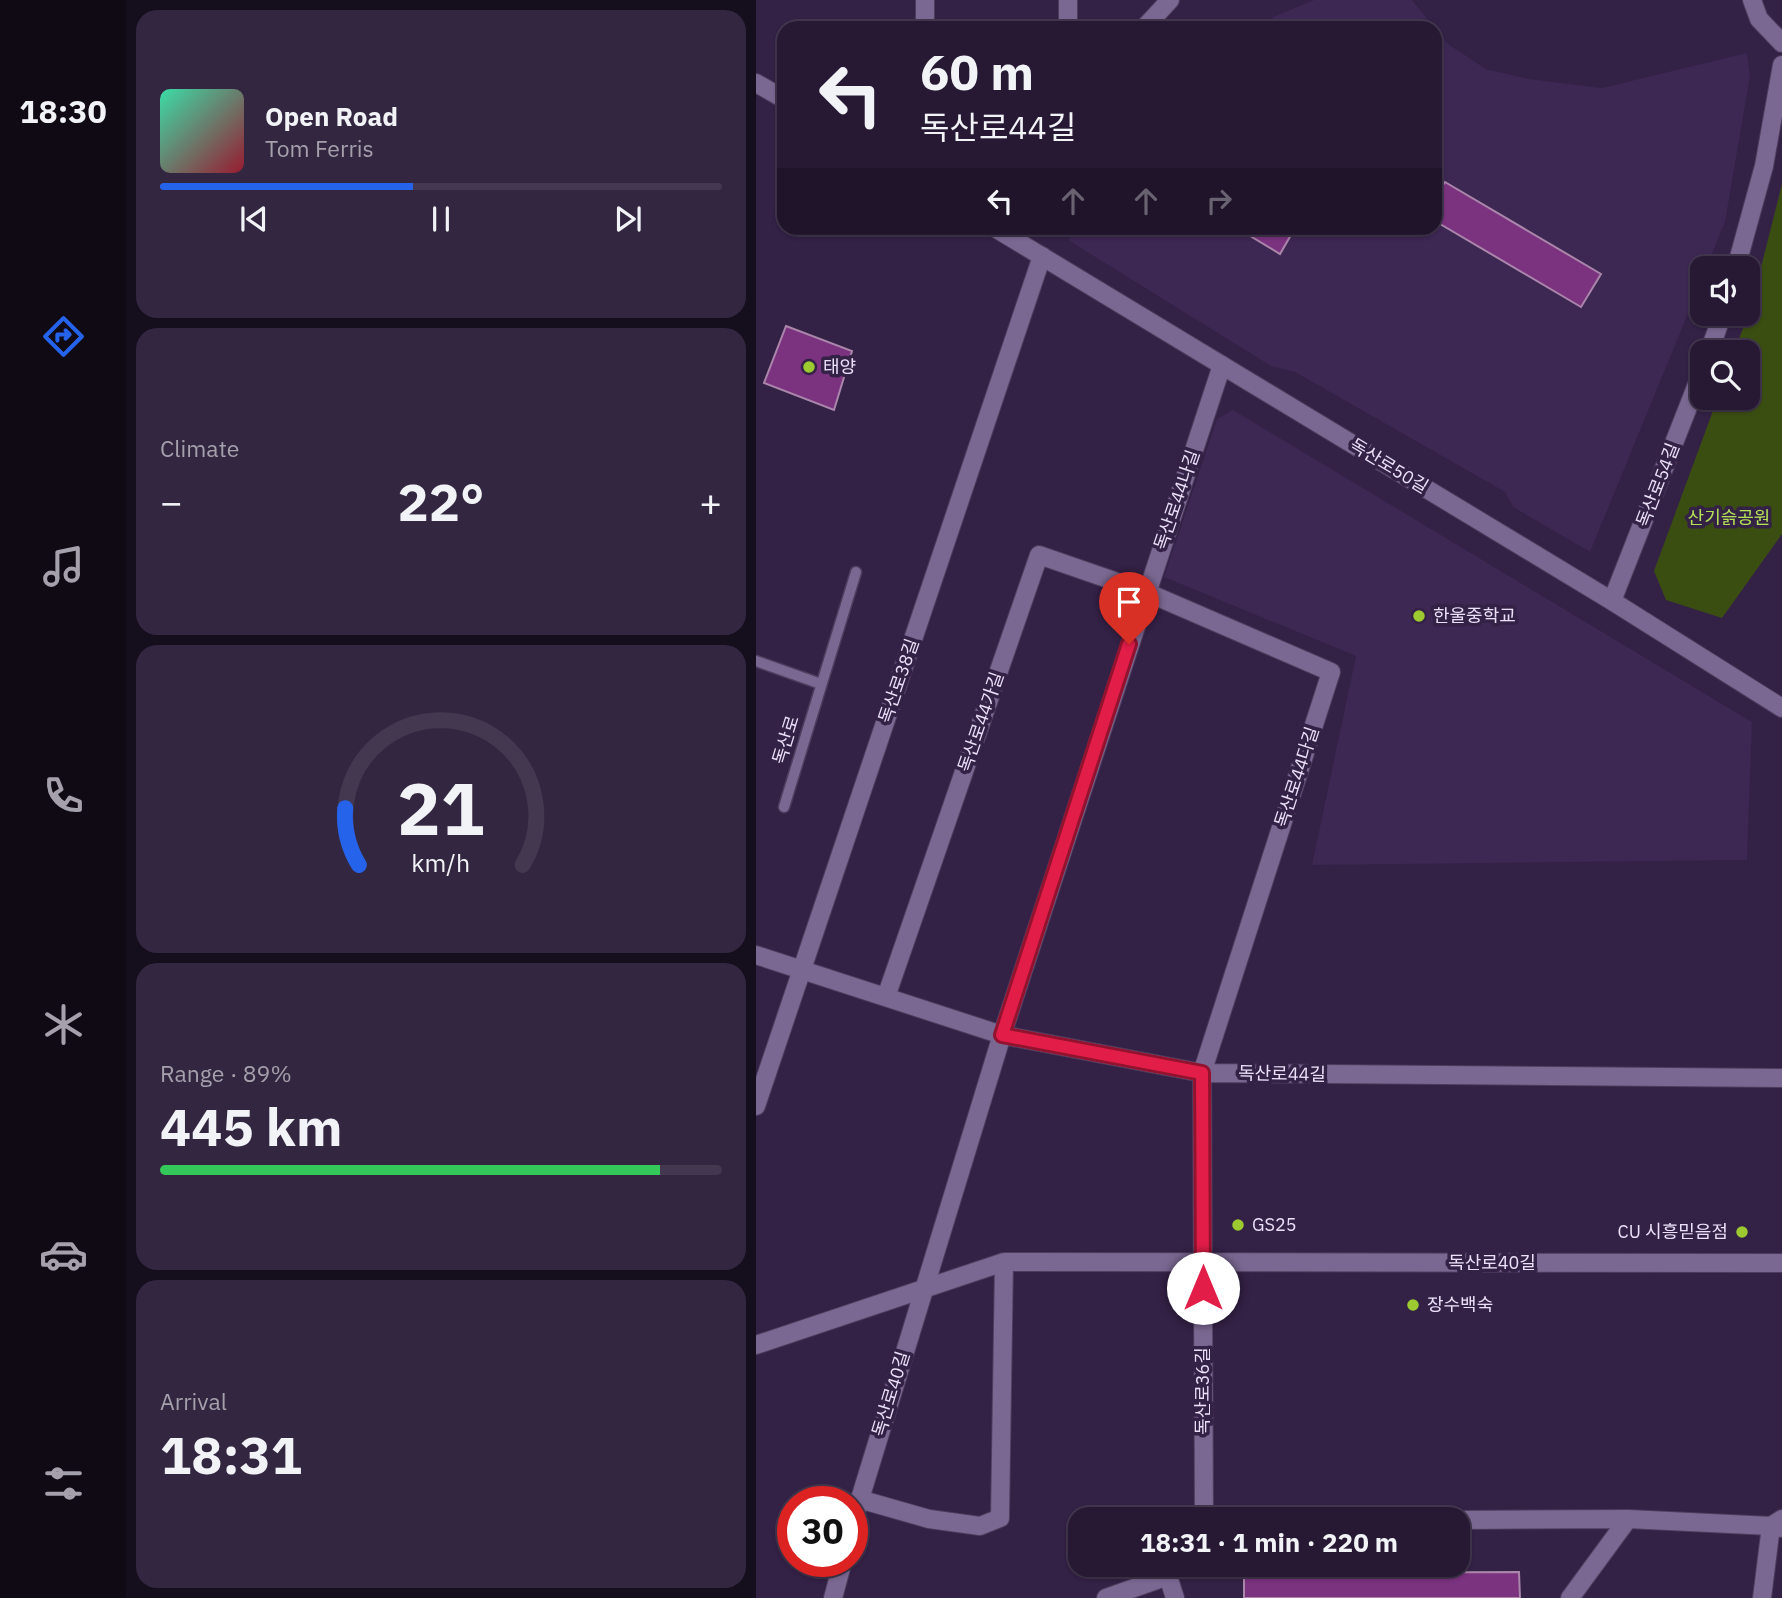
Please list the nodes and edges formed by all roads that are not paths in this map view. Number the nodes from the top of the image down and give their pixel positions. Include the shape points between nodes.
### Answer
1 (925, 0) edge
2 (1068, 0) edge
3 (1170, 0) edge
4 (1752, 0) edge
5 (925, 21) edge
6 (1068, 21) edge
7 (1150, 21) edge
8 (1782, 43) edge
9 (1782, 65) edge
10 (756, 83) edge
11 (777, 95) edge
12 (1007, 235) edge
13 (1042, 256) junction
14 (1739, 256) edge
15 (1222, 365) junction
16 (1690, 402) edge
17 (856, 572) dead end
18 (1146, 592) junction
19 (1612, 601) junction
20 (756, 660) edge
21 (821, 684) junction
22 (1782, 708) edge
23 (784, 807) dead end
24 (756, 955) edge
25 (803, 970) junction
26 (886, 997) junction
27 (1002, 1035) junction
28 (1202, 1073) junction
29 (1782, 1078) edge
30 (756, 1106) edge
31 (1004, 1262) junction
32 (1203, 1262) junction
33 (1782, 1263) edge
34 (923, 1289) junction
35 (756, 1345) edge
36 (863, 1486) edge
37 (868, 1502) edge
38 (1204, 1507) edge
39 (1628, 1519) junction
40 (1470, 1520) edge
41 (1778, 1524) edge
42 (839, 1577) edge
43 (1152, 1577) edge
44 (1170, 1577) edge
45 (833, 1598) edge
46 (1106, 1598) edge
47 (1175, 1598) edge
48 (1570, 1598) edge
49 (1762, 1598) edge

1 - 5 street
2 - 6 street
3 - 7 street
4 - 8 street via 1759,19
9 - 14 street via 1764,166
10 - 11 street
12 - 13 street, 독산로50길
13 - 15 street, 독산로50길
13 - 25 street, 독산로38길
15 - 18 street, 독산로44나길
15 - 19 street, 독산로50길
16 - 19 street, 독산로54길
17 - 21 lane, 독산로
18 - 26 street, 독산로44가길 via 1039,555
18 - 27 street, 독산로44나길
18 - 28 street, 독산로44다길 via 1331,672
19 - 22 street, 독산로50길
20 - 21 lane
21 - 23 lane, 독산로
24 - 25 street, 독산로44길
25 - 26 street, 독산로44길
25 - 30 street, 독산로38길
26 - 27 street, 독산로44길
27 - 28 street, 독산로44길
27 - 34 street, 독산로40길
28 - 29 street, 독산로44길
28 - 32 street
31 - 32 street, 독산로40길
31 - 34 street, 독산로40길
31 - 37 street via 1000,1518 981,1526 929,1519
32 - 33 street, 독산로40길
32 - 38 street, 독산로36길
34 - 35 street, 독산로40길
34 - 36 street, 독산로40길
39 - 40 street
39 - 41 street
39 - 48 street
41 - 49 street
42 - 45 street
43 - 46 street
44 - 47 street

